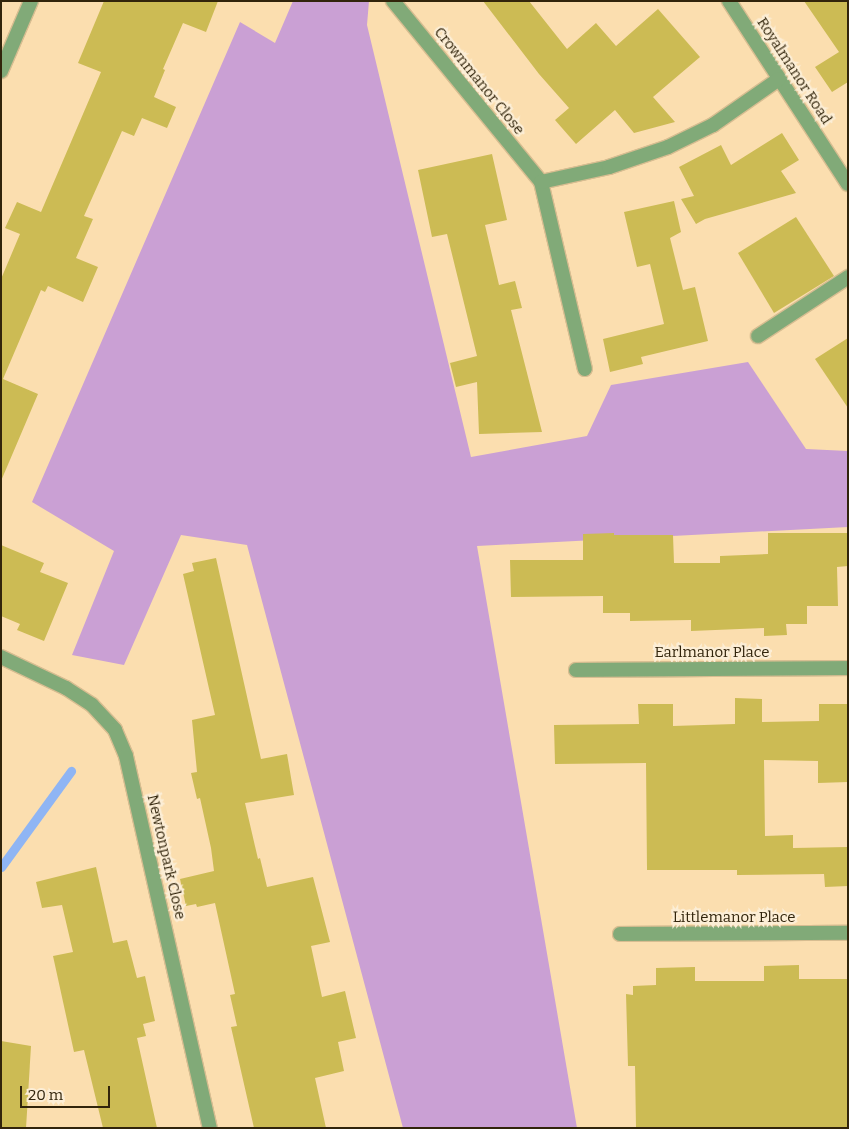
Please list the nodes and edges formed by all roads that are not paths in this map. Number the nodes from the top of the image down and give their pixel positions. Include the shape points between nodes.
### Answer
1 (30, 1) edge
2 (393, 1) edge
3 (729, 1) edge
4 (1, 71) edge
5 (779, 79) junction
6 (541, 182) junction
7 (848, 184) edge
8 (848, 277) edge
9 (758, 336) dead end
10 (585, 369) dead end
11 (1, 657) edge
12 (848, 668) edge
13 (576, 670) dead end
14 (620, 934) dead end
15 (848, 934) edge
16 (210, 1128) edge

1 - 4 street
2 - 6 street, Crownmanor Close
3 - 5 street, Royalmanor Road
5 - 6 street via 713,125 668,147 609,167
5 - 7 street, Royalmanor Road
6 - 10 street, Crownmanor Close
8 - 9 street
11 - 16 street, Newtonpark Close via 66,688 92,705 115,730 126,756
12 - 13 street, Earlmanor Place
14 - 15 street, Littlemanor Place

